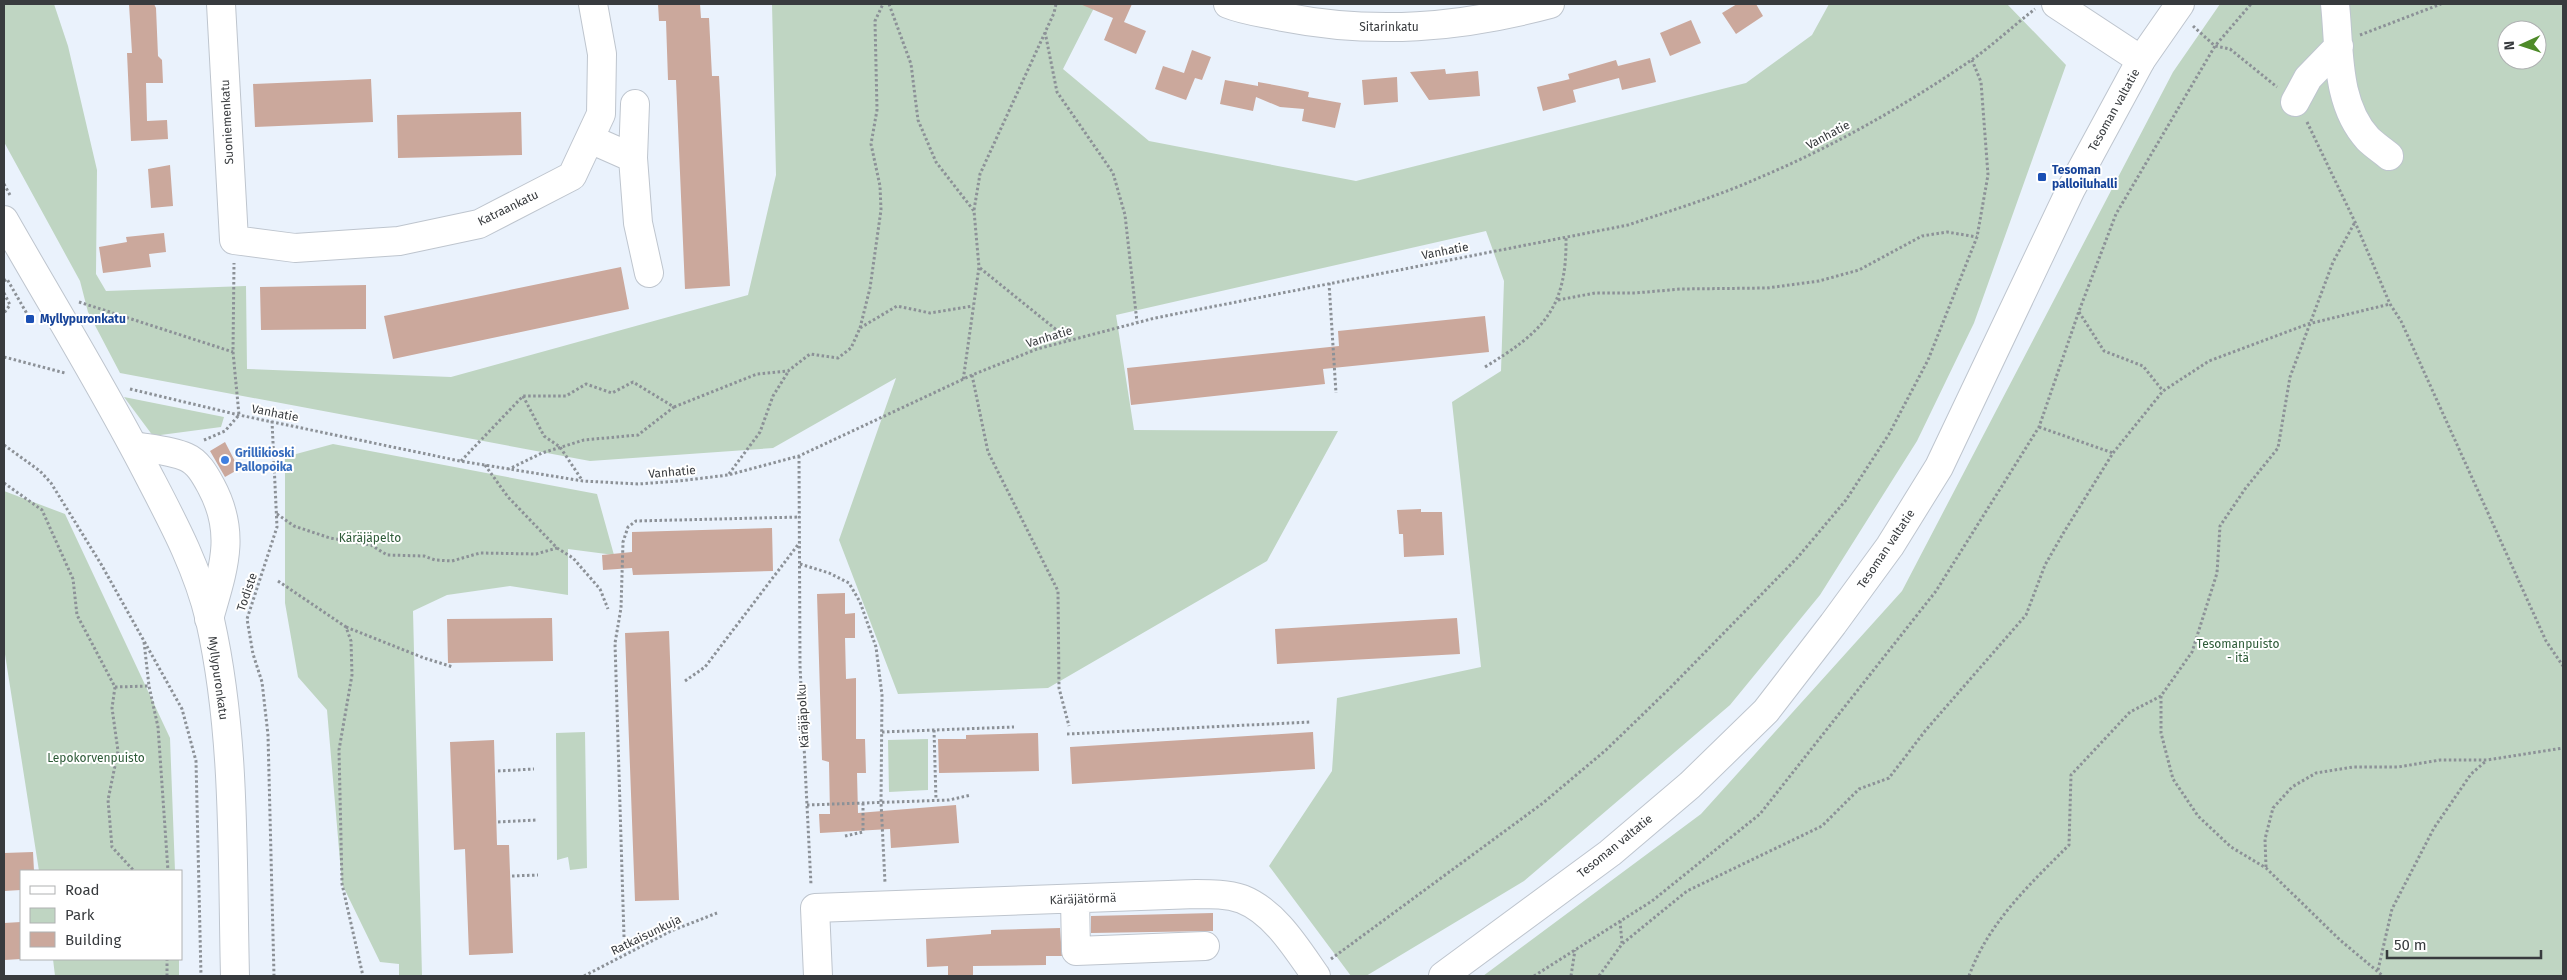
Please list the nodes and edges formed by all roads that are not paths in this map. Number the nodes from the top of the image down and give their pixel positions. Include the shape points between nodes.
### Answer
1 (221, 4) edge
2 (593, 4) edge
3 (1228, 4) edge
4 (1550, 4) edge
5 (2056, 4) edge
6 (2180, 4) edge
7 (2335, 4) edge
8 (1275, 9) edge
9 (2339, 46) junction
10 (2141, 60) junction
11 (2295, 102) road end
12 (635, 104) dead end
13 (590, 139) junction
14 (2389, 156) dead end
15 (633, 158) junction
16 (9, 211) edge
17 (234, 240) joint
18 (649, 273) dead end
19 (134, 446) junction
20 (210, 619) junction
21 (1076, 899) junction
22 (1205, 946) dead end
23 (1322, 968) edge
24 (234, 976) edge
25 (818, 976) edge
26 (1443, 976) edge

1 - 17 main road, Suoniemenkatu
2 - 13 main road, Katraankatu via 602,54 601,114
3 - 8 main road, Sitarinkatu
4 - 8 main road, Sitarinkatu via 1506,16 1421,27 1358,28
5 - 10 main road
6 - 10 main road, Tesoman valtatie
7 - 9 main road
9 - 11 main road via 2308,78
9 - 14 main road via 2347,102 2355,121 2368,138
10 - 26 main road, Tesoman valtatie via 2071,189 1939,467 1890,546 1827,632 1766,711 1690,785 1610,853
12 - 15 main road
13 - 15 main road
13 - 17 main road, Katraankatu via 572,176 479,224 399,241 295,248
15 - 18 main road via 638,222
16 - 19 main road, Myllypuronkatu
19 - 20 main road, Myllypuronkatu via 186,550
19 - 20 main road via 187,457 200,467 225,517 224,562
20 - 24 main road, Myllypuronkatu via 224,704 232,841
21 - 22 main road via 1076,951
21 - 23 main road, Käräjätörmä via 1196,894 1243,899 1263,911
21 - 25 main road, Käräjätörmä via 815,908

